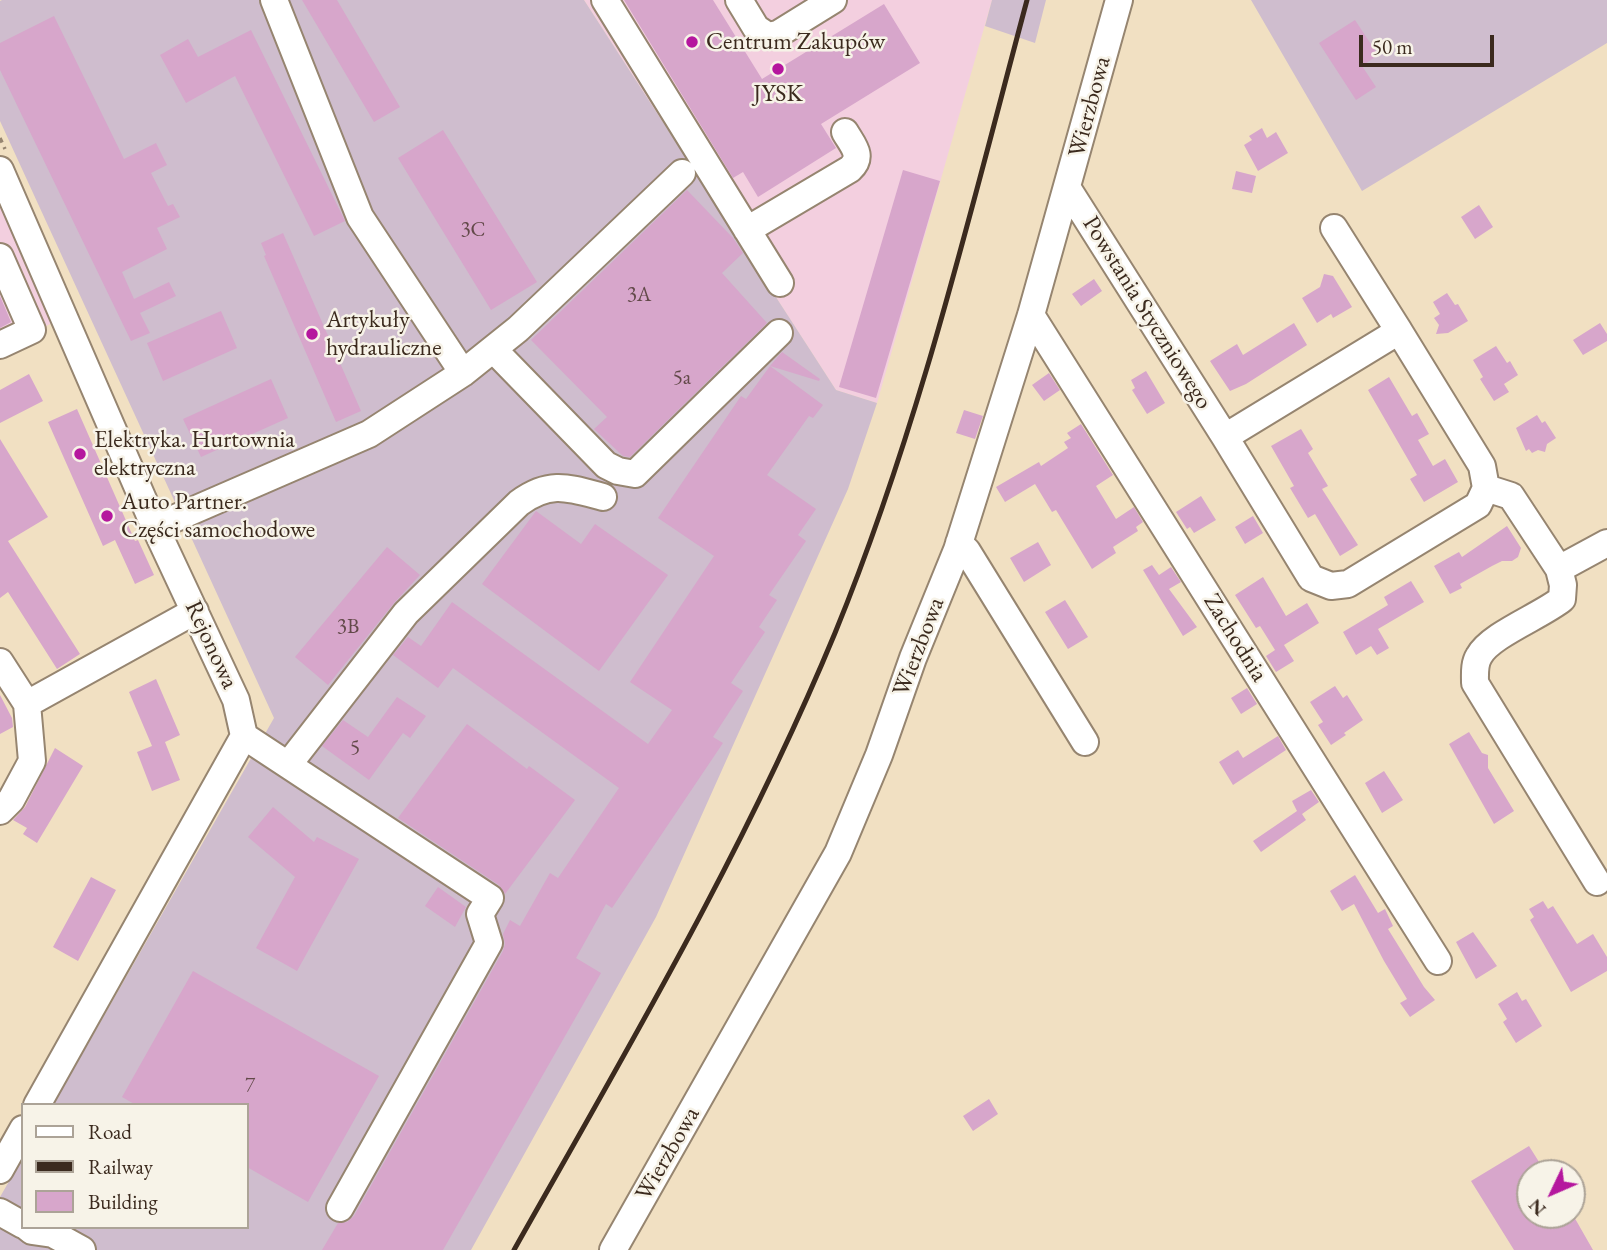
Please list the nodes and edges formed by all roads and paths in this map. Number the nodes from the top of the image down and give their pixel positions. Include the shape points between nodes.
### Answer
1 (274, 0) edge
2 (605, 0) edge
3 (739, 0) edge
4 (834, 0) edge
5 (1119, 0) edge
6 (845, 132) dead end
7 (682, 173) dead end
8 (2, 182) edge
9 (1068, 189) junction
10 (1334, 228) dead end
11 (747, 230) junction
12 (0, 257) edge
13 (780, 283) dead end
14 (1031, 315) junction
15 (70, 328) junction
16 (1399, 331) junction
17 (779, 333) dead end
18 (0, 345) edge
19 (493, 349) junction
20 (0, 360) edge
21 (463, 373) junction
22 (1226, 437) junction
23 (1486, 488) junction
24 (603, 497) dead end
25 (155, 527) junction
26 (959, 543) junction
27 (1607, 543) edge
28 (1559, 569) junction
29 (195, 611) junction
30 (0, 662) edge
31 (27, 704) junction
32 (244, 736) junction
33 (1085, 742) dead end
34 (288, 765) junction
35 (0, 811) edge
36 (1597, 882) dead end
37 (1438, 961) dead end
38 (38, 1103) edge
39 (21, 1133) edge
40 (0, 1170) edge
41 (340, 1208) dead end
42 (0, 1212) edge
43 (21, 1229) edge
44 (26, 1233) edge
45 (82, 1250) edge
46 (613, 1250) edge

1 - 21 street via 360,217
2 - 11 street
3 - 4 street via 757,29 768,36
5 - 9 street, Wierzbowa
6 - 11 street via 858,155 857,163
7 - 19 street
8 - 15 street, Rejonowa
9 - 14 street, Wierzbowa
9 - 22 street, Powstania Styczniowego
10 - 16 street
11 - 13 street
12 - 18 street via 32,330
14 - 26 street, Wierzbowa
14 - 37 street, Zachodnia
15 - 20 street
15 - 25 street, Rejonowa
16 - 22 street, Powstania Styczniowego
16 - 23 street via 1482,466
17 - 19 street via 635,474 606,465
19 - 21 street
21 - 25 street via 369,434
22 - 23 street, Powstania Styczniowego via 1311,578 1331,586 1348,584 1478,505
23 - 28 street via 1511,496
24 - 34 street via 562,486 535,491 519,503 405,613
25 - 29 street, Rejonowa
26 - 33 street
26 - 46 street, Wierzbowa via 838,853
27 - 28 street
28 - 36 street via 1562,599 1486,645 1478,657 1475,683
29 - 31 street
29 - 32 street, Rejonowa via 236,700
30 - 31 street
31 - 35 street via 32,761
32 - 34 street
32 - 38 street
34 - 41 street via 491,898 480,914 489,943
39 - 40 street
42 - 43 street
44 - 45 street via 53,1234

